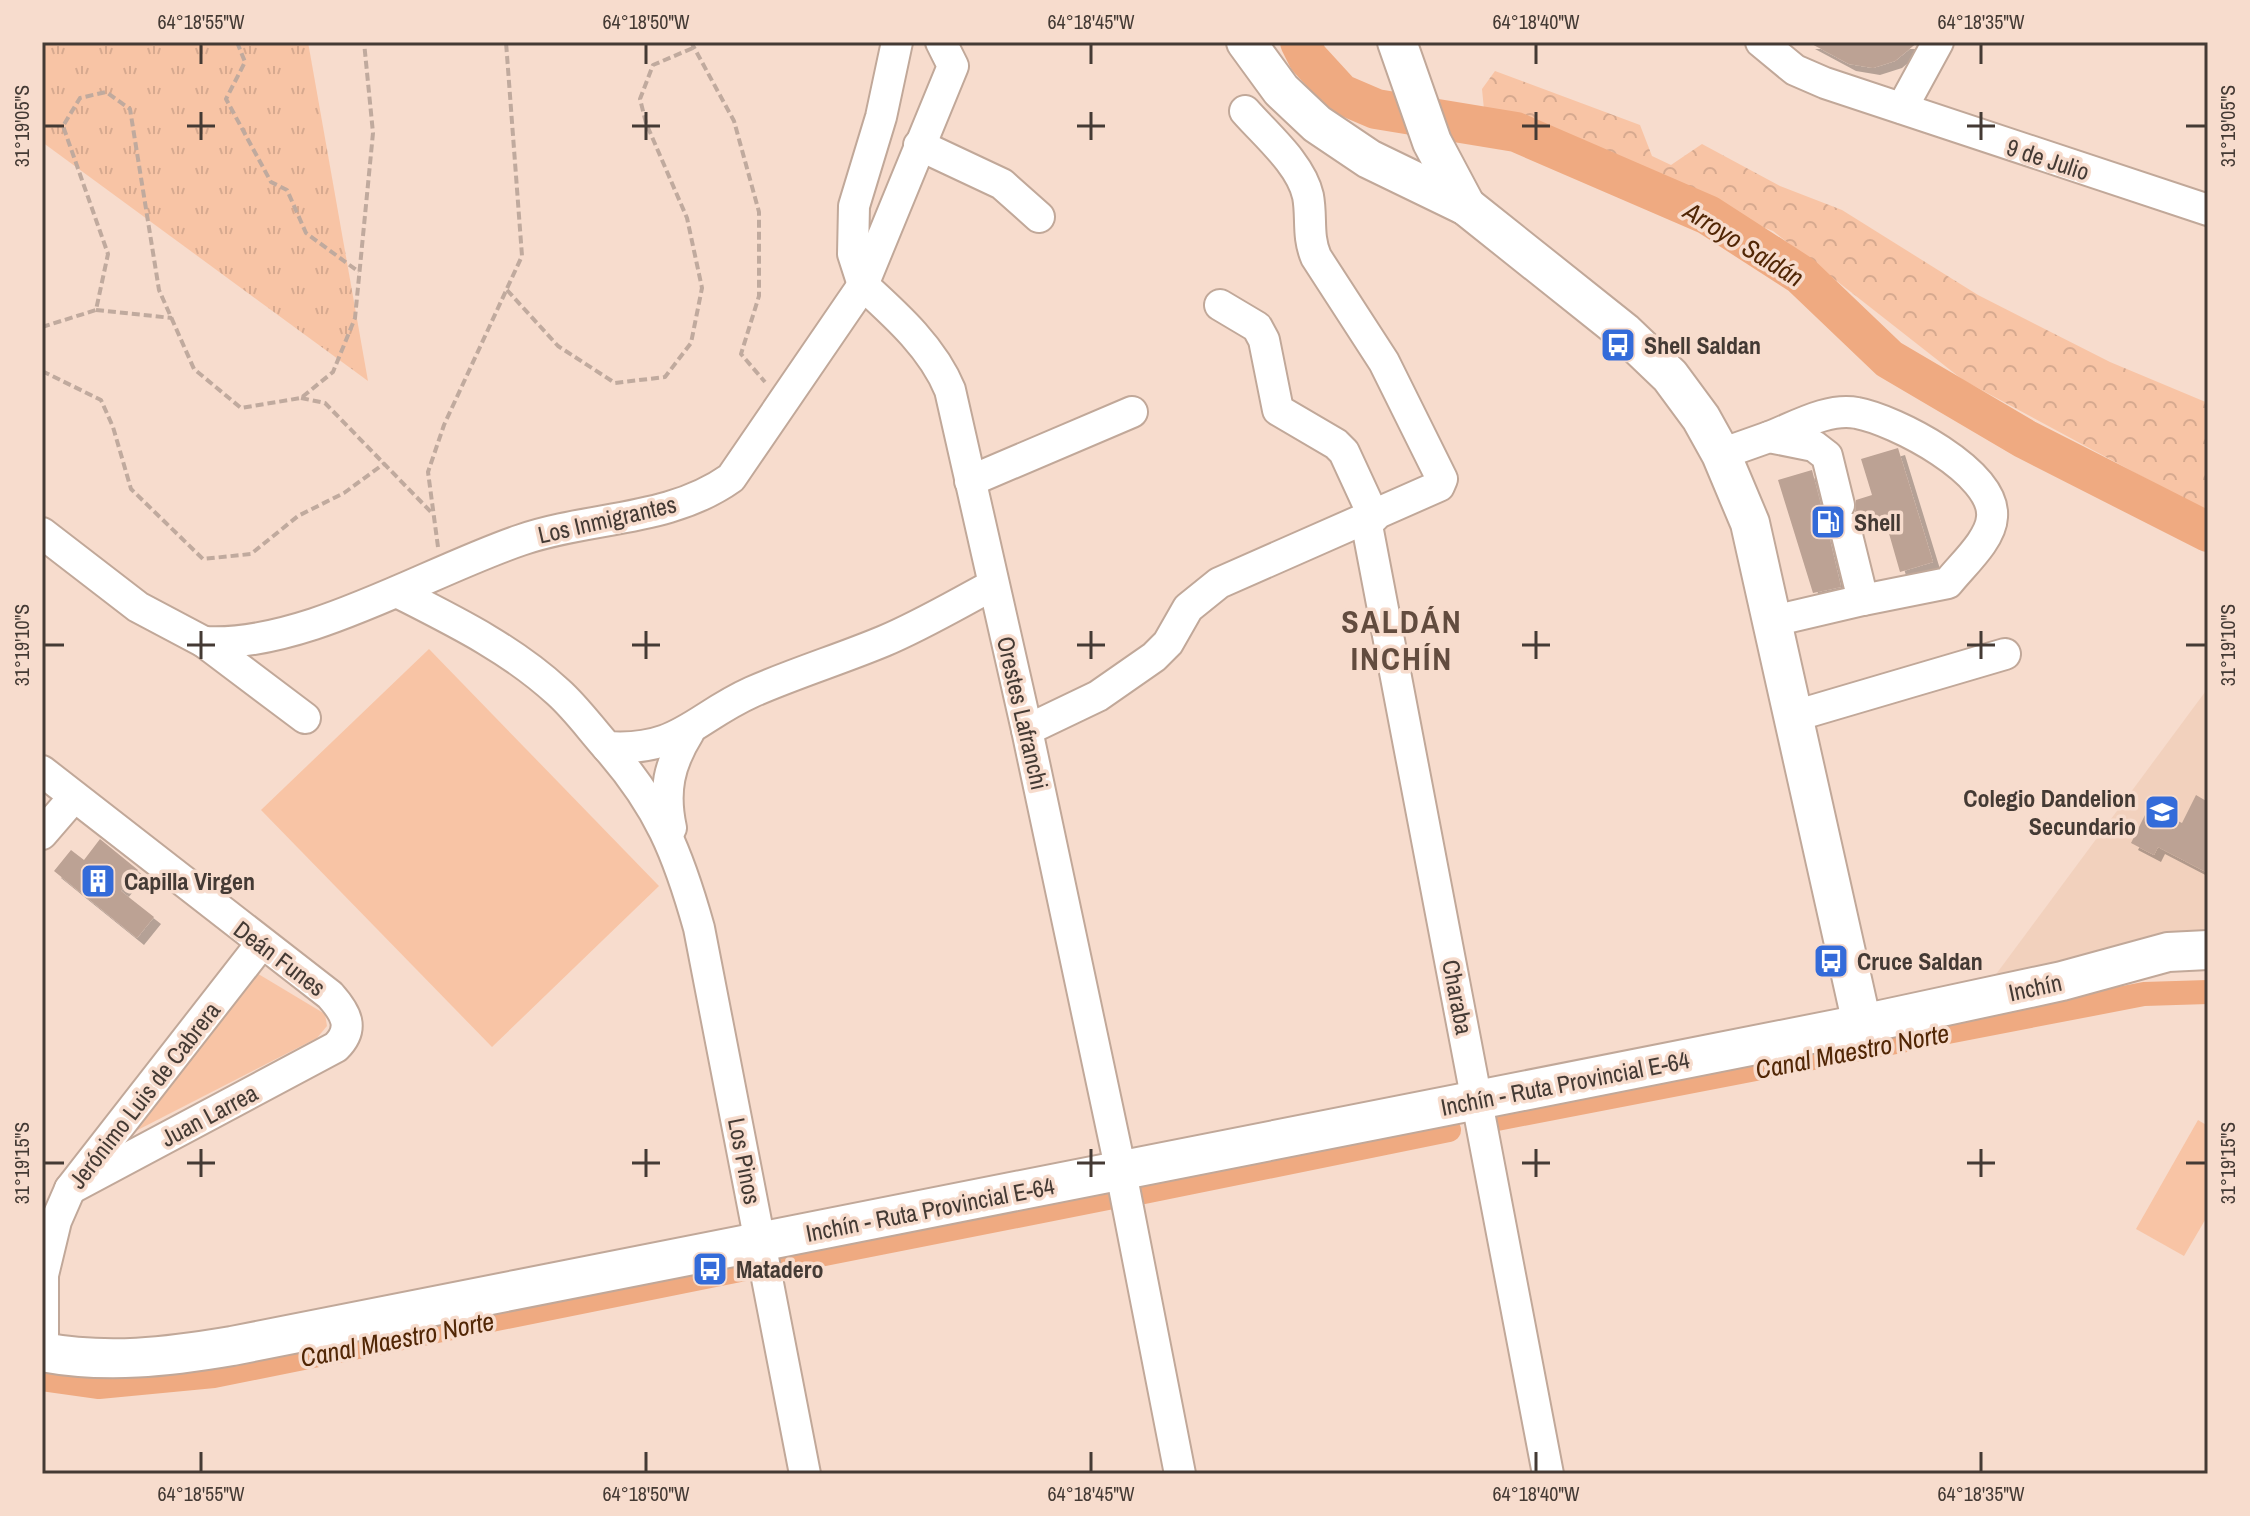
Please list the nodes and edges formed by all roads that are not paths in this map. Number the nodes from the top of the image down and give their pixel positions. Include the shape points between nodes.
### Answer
1 (897, 42) edge
2 (1246, 42) edge
3 (1761, 42) edge
4 (1938, 42) edge
5 (952, 50) edge
6 (1400, 53) edge
7 (1902, 108) junction
8 (1245, 111) dead end
9 (919, 145) junction
10 (1435, 147) junction
11 (1398, 171) junction
12 (1466, 206) junction
13 (2208, 210) edge
14 (1039, 217) dead end
15 (863, 285) junction
16 (1220, 305) dead end
17 (1132, 412) dead end
18 (1769, 437) junction
19 (1721, 454) junction
20 (970, 481) junction
21 (1370, 518) junction
22 (42, 533) edge
23 (993, 585) junction
24 (397, 592) junction
25 (1863, 600) junction
26 (1773, 621) junction
27 (204, 642) junction
28 (2005, 654) dead end
29 (1791, 717) junction
30 (305, 718) dead end
31 (1027, 730) junction
32 (689, 732) junction
33 (607, 747) junction
34 (42, 771) edge
35 (74, 797) junction
36 (42, 834) edge
37 (675, 851) junction
38 (261, 944) junction
39 (2208, 950) edge
40 (1862, 1024) junction
41 (345, 1037) joint
42 (1478, 1101) junction
43 (1121, 1172) junction
44 (70, 1189) junction
45 (762, 1242) junction
46 (43, 1339) edge
47 (805, 1474) edge
48 (1180, 1474) edge
49 (1548, 1474) edge

1 - 15 street via 854,206 853,254
2 - 11 main road via 1281,90 1317,124 1369,159
3 - 7 street, 9 de Julio via 1795,70
4 - 7 street
5 - 9 street, Los Inmigrantes
6 - 10 main road
7 - 13 street, 9 de Julio
8 - 21 street via 1299,174 1307,193 1309,241 1316,257 1384,362 1442,479 1439,486
9 - 14 street via 1002,184
9 - 15 street, Los Inmigrantes
10 - 11 main road via 1435,162 1424,171
10 - 12 main road
11 - 12 main road
12 - 19 main road via 1624,332 1670,376
15 - 20 street, Orestes Lafranchi via 894,313 945,377
15 - 24 street, Los Inmigrantes via 731,478 713,491 629,519 524,539
16 - 21 street, Charaba via 1257,327 1278,410 1344,452
17 - 20 street
18 - 19 street
18 - 25 street via 1814,446 1827,456
18 - 25 street via 1834,413 1857,413 1928,442 1974,476 1991,504 1989,530 1948,583
19 - 26 main road via 1750,523
20 - 23 street, Orestes Lafranchi
21 - 31 street via 1219,583 1188,608 1154,657 1098,696
21 - 42 street, Charaba
22 - 27 street via 138,607
23 - 31 street, Orestes Lafranchi
23 - 32 street via 885,640 751,692
24 - 27 street, Los Inmigrantes via 261,641
24 - 33 street, Los Pinos via 521,661 559,693
25 - 26 street
26 - 29 main road
27 - 30 street
28 - 29 street
29 - 40 main road
31 - 43 street, Orestes Lafranchi
32 - 33 street via 636,749
32 - 37 street, Los Pinos via 673,757 667,785
33 - 37 street, Los Pinos via 650,799
34 - 35 street, Deán Funes
35 - 36 street
35 - 38 street, Deán Funes
37 - 45 street, Los Pinos via 699,928
38 - 41 street, Deán Funes via 343,1010 348,1023
38 - 44 street, Jerónimo Luis de Cabrera
39 - 40 main road, Inchín via 2168,952
40 - 42 main road, Inchín - Ruta Provincial E-64
41 - 44 street, Juan Larrea via 336,1047
42 - 43 main road, Inchín - Ruta Provincial E-64
42 - 49 street, Charaba
43 - 45 main road, Inchín - Ruta Provincial E-64
43 - 48 street, Orestes Lafranchi
44 - 46 street, Jerónimo Luis de Cabrera via 45,1264
45 - 46 main road, Inchín - Ruta Provincial E-64 via 180,1355 106,1360
45 - 47 street, Los Pinos

